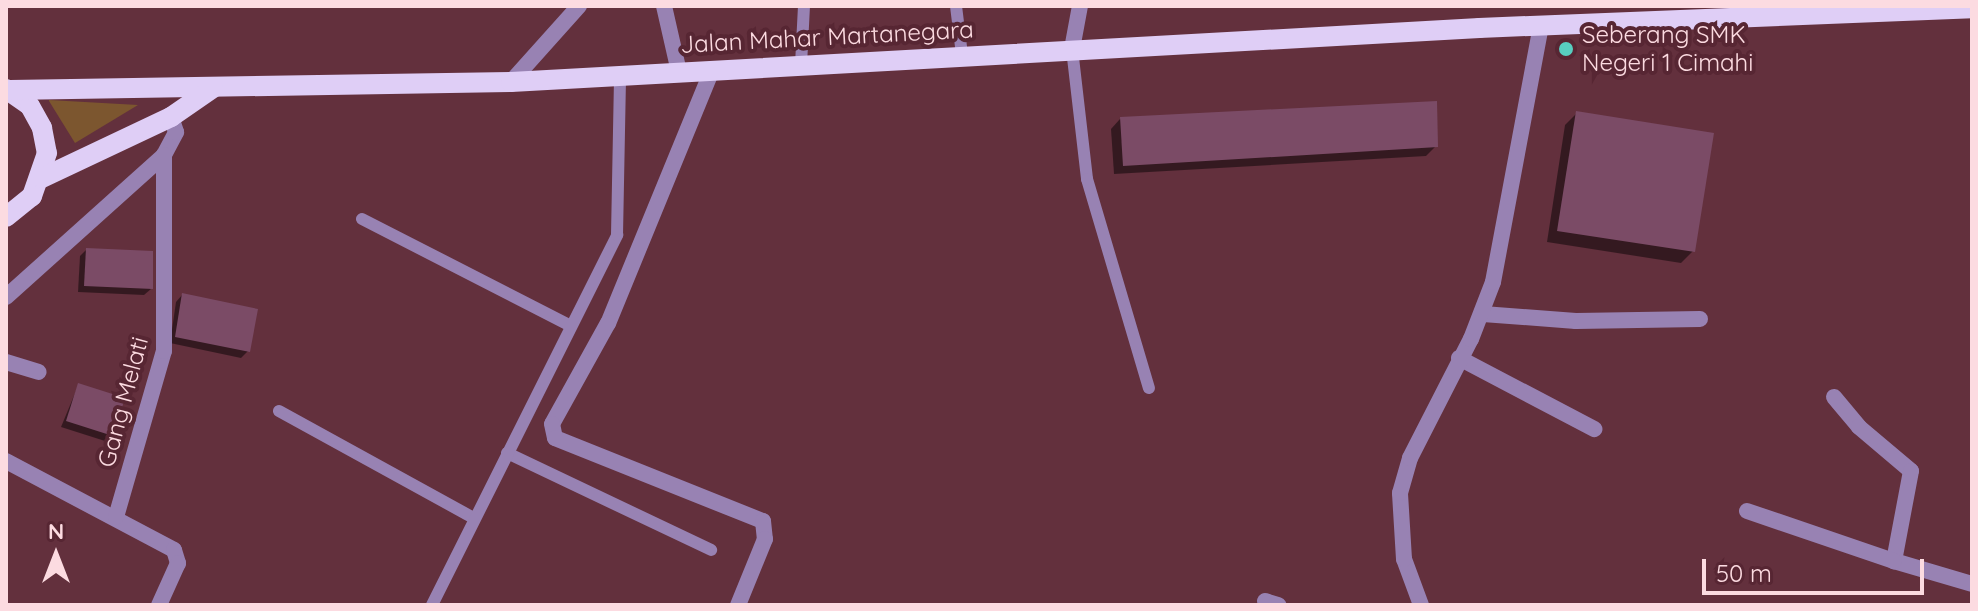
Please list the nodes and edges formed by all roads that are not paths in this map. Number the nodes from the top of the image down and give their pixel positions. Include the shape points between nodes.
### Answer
1 (579, 6) edge
2 (664, 6) edge
3 (804, 6) edge
4 (956, 6) edge
5 (1080, 6) edge
6 (1972, 8) edge
7 (1852, 9) edge
8 (1782, 10) edge
9 (1686, 12) edge
10 (1541, 25) junction
11 (1072, 49) junction
12 (962, 55) junction
13 (801, 65) junction
14 (712, 70) junction
15 (679, 72) junction
16 (620, 75) junction
17 (511, 82) junction
18 (213, 88) junction
19 (8, 89) edge
20 (171, 117) junction
21 (164, 155) junction
22 (42, 178) junction
23 (6, 217) edge
24 (362, 219) dead end
25 (6, 297) edge
26 (1483, 314) junction
27 (1700, 319) dead end
28 (571, 326) junction
29 (1459, 358) junction
30 (6, 362) edge
31 (38, 372) dead end
32 (1149, 388) dead end
33 (1834, 397) dead end
34 (279, 411) dead end
35 (1594, 429) dead end
36 (507, 453) junction
37 (6, 461) edge
38 (1747, 511) dead end
39 (116, 517) junction
40 (474, 518) junction
41 (711, 550) dead end
42 (1894, 561) junction
43 (1972, 584) edge
44 (159, 605) edge
45 (432, 605) edge
46 (738, 605) edge
47 (1421, 605) edge

1 - 17 street
2 - 15 street
3 - 13 lane
4 - 12 lane
5 - 11 street
6 - 7 main road, Jalan Mahar Martanegara
7 - 8 main road, Jalan Mahar Martanegara
8 - 9 main road, Jalan Mahar Martanegara
9 - 10 main road, Jalan Mahar Martanegara
10 - 11 main road, Jalan Mahar Martanegara
10 - 26 street
11 - 12 main road, Jalan Mahar Martanegara
11 - 32 lane via 1087,179
12 - 13 main road, Jalan Mahar Martanegara
13 - 14 main road, Jalan Mahar Martanegara
14 - 15 main road, Jalan Mahar Martanegara
14 - 46 street via 608,323 552,424 555,438 763,521 765,539
15 - 16 main road, Jalan Mahar Martanegara
16 - 17 main road, Jalan Mahar Martanegara
16 - 28 lane via 621,218
17 - 18 main road, Jalan Mahar Martanegara
18 - 19 main road, Jalan Mahar Martanegara
18 - 20 main road
19 - 22 main road via 30,106 42,128 47,153
20 - 21 street, Gang Melati via 176,132
20 - 22 main road
21 - 25 street
21 - 39 street, Gang Melati via 164,351
22 - 23 main road via 32,196
24 - 28 lane
26 - 27 street via 1576,321
26 - 29 street
28 - 36 lane
29 - 35 street
29 - 47 street via 1410,458 1400,493 1404,559
30 - 31 street
33 - 42 street via 1867,435 1911,471
34 - 40 lane
36 - 40 lane
36 - 41 lane
37 - 39 street
38 - 42 street
39 - 44 street via 178,555
40 - 45 lane
42 - 43 street

